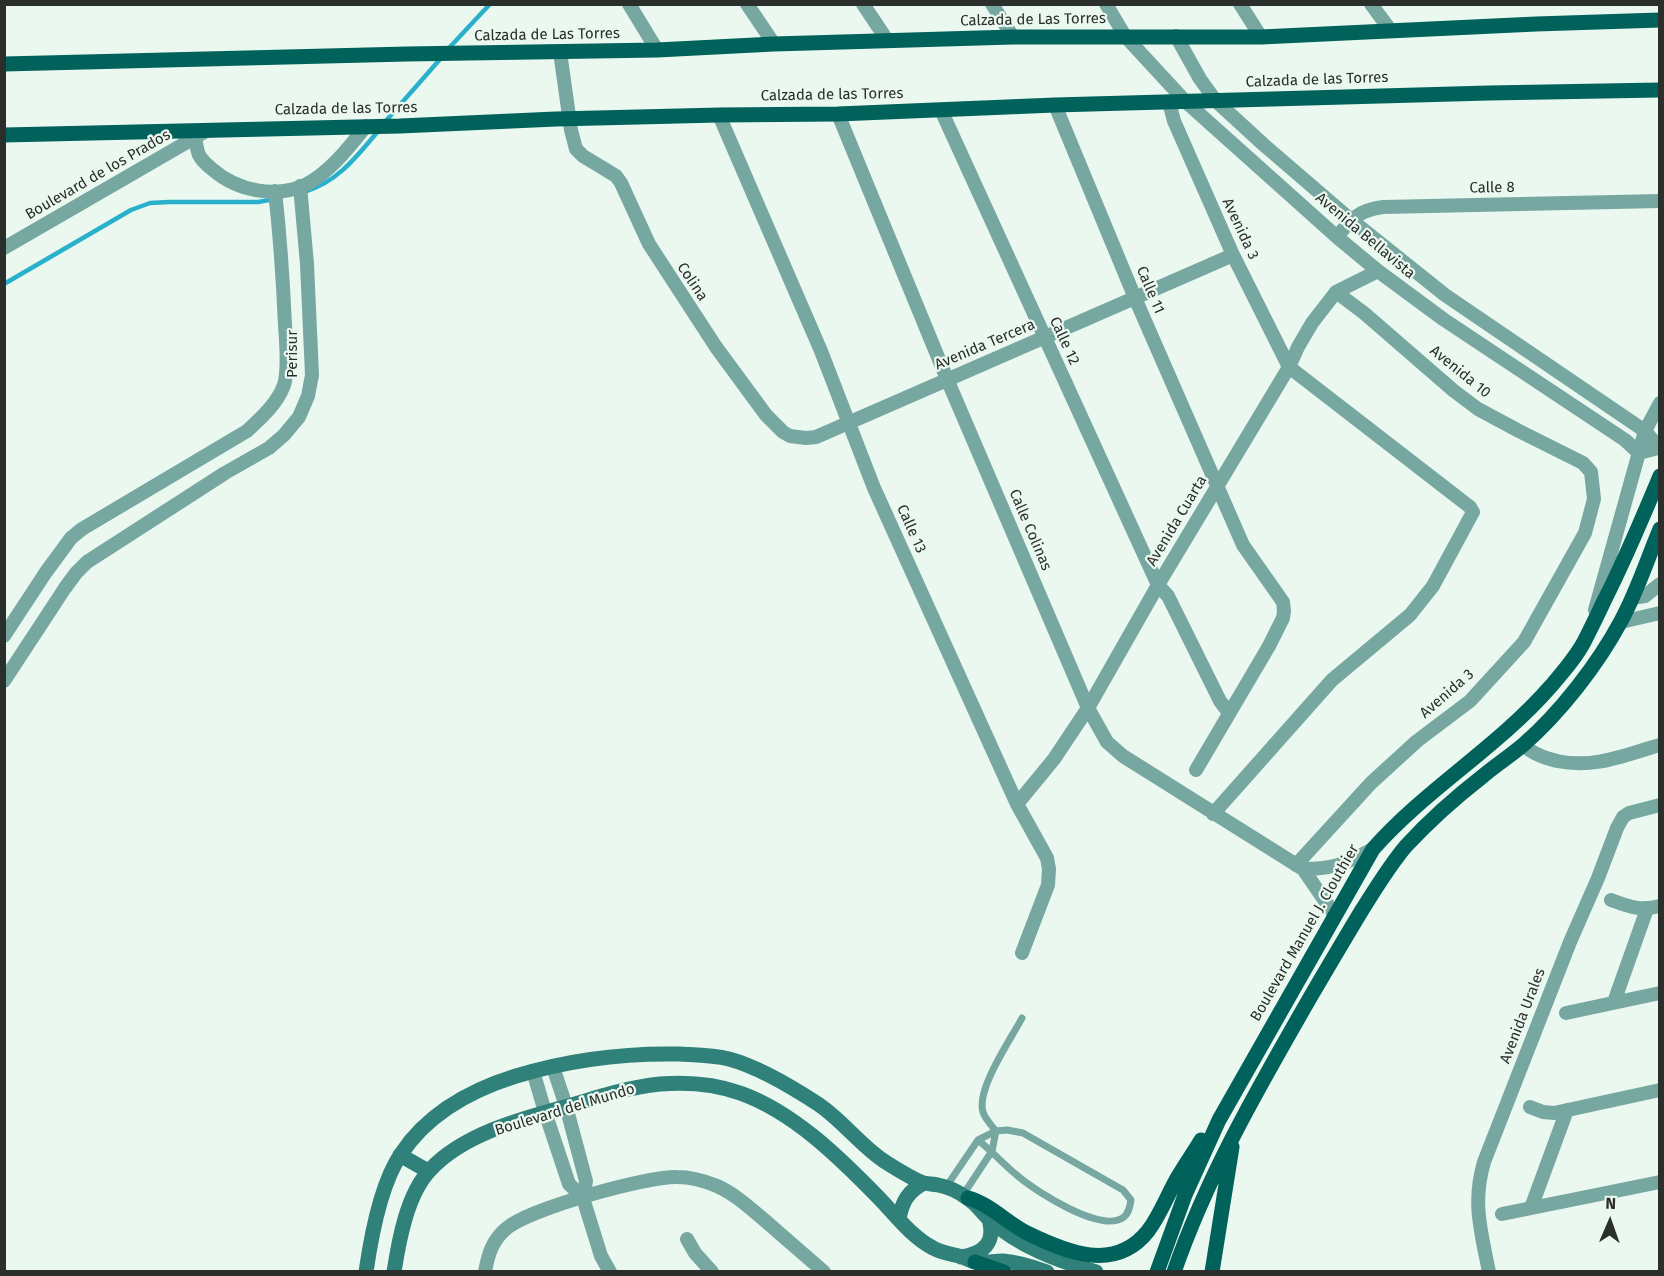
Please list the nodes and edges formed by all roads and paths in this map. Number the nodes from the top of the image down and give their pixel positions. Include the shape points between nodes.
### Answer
1 (629, 4) edge
2 (747, 4) edge
3 (863, 4) edge
4 (992, 4) edge
5 (1106, 4) edge
6 (1240, 4) edge
7 (1371, 4) edge
8 (1659, 20) edge
9 (1390, 32) junction
10 (1125, 36) junction
11 (1176, 36) junction
12 (1013, 37) junction
13 (1262, 37) junction
14 (887, 40) junction
15 (774, 44) junction
16 (657, 50) junction
17 (560, 52) junction
18 (4, 64) edge
19 (1659, 90) edge
20 (1185, 101) junction
21 (1216, 101) junction
22 (1169, 102) junction
23 (1055, 105) junction
24 (941, 110) junction
25 (838, 114) junction
26 (719, 115) junction
27 (570, 119) junction
28 (366, 126) junction
29 (209, 130) junction
30 (4, 135) edge
31 (195, 137) junction
32 (300, 186) junction
33 (275, 191) junction
34 (1659, 201) edge
35 (1350, 219) junction
36 (1337, 237) junction
37 (4, 248) edge
38 (1233, 255) junction
39 (1378, 271) junction
40 (1336, 292) junction
41 (1136, 298) junction
42 (1045, 337) junction
43 (1289, 367) junction
44 (947, 379) junction
45 (1659, 403) edge
46 (848, 423) junction
47 (1645, 432) junction
48 (816, 437) joint
49 (1659, 449) edge
50 (1639, 453) junction
51 (1659, 476) edge
52 (171, 477) junction
53 (1216, 486) junction
54 (1594, 488) joint
55 (186, 498) junction
56 (1659, 529) edge
57 (46, 572) junction
58 (1659, 584) edge
59 (1158, 585) junction
60 (67, 586) junction
61 (1632, 598) junction
62 (1659, 613) edge
63 (1621, 622) junction
64 (1589, 630) junction
65 (4, 636) edge
66 (4, 681) edge
67 (1088, 708) junction
68 (1229, 713) junction
69 (1523, 745) junction
70 (1659, 746) edge
71 (1196, 770) dead end
72 (1017, 804) junction
73 (1659, 805) edge
74 (1213, 814) junction
75 (1373, 849) junction
76 (1299, 867) junction
77 (1611, 900) dead end
78 (1653, 907) edge
79 (1334, 914) junction
80 (1022, 953) dead end
81 (1659, 993) edge
82 (1614, 1002) junction
83 (1566, 1013) dead end
84 (1022, 1018) dead end
85 (553, 1067) junction
86 (533, 1071) junction
87 (1659, 1090) edge
88 (566, 1106) junction
89 (1530, 1107) dead end
90 (1568, 1110) junction
91 (544, 1112) junction
92 (1219, 1120) junction
93 (996, 1131) junction
94 (1234, 1134) junction
95 (978, 1140) junction
96 (992, 1151) junction
97 (579, 1154) junction
98 (400, 1155) junction
99 (561, 1159) junction
100 (428, 1171) junction
101 (1659, 1182) edge
102 (924, 1183) junction
103 (946, 1187) junction
104 (966, 1197) junction
105 (583, 1198) junction
106 (1531, 1209) junction
107 (1502, 1214) dead end
108 (899, 1219) junction
109 (989, 1220) junction
110 (687, 1239) dead end
111 (968, 1259) junction
112 (366, 1272) edge
113 (394, 1272) edge
114 (485, 1272) edge
115 (610, 1272) edge
116 (712, 1272) edge
117 (824, 1272) edge
118 (1004, 1272) edge
119 (1047, 1272) edge
120 (1096, 1272) edge
121 (1157, 1272) edge
122 (1174, 1272) edge
123 (1212, 1272) edge
124 (1489, 1272) edge

1 - 16 street
2 - 15 street
3 - 14 street
4 - 12 street
5 - 10 street, Avenida Bellavista
6 - 13 street
7 - 9 street
8 - 9 main road, Calzada de Las Torres
9 - 13 main road, Calzada de Las Torres
10 - 11 main road, Calzada de Las Torres
10 - 12 main road, Calzada de Las Torres
10 - 20 street, Avenida Bellavista
11 - 13 main road, Calzada de Las Torres
11 - 21 street, Avenida Bellavista
12 - 14 main road, Calzada de Las Torres
14 - 15 main road, Calzada de Las Torres
15 - 16 main road, Calzada de Las Torres
16 - 17 main road, Calzada de Las Torres
17 - 18 main road, Calzada de Las Torres
17 - 27 street, Colina
19 - 21 main road, Calzada de las Torres
20 - 21 main road, Calzada de las Torres
20 - 22 main road, Calzada de las Torres
20 - 36 street, Avenida Bellavista
21 - 35 street, Avenida Bellavista
22 - 23 main road, Calzada de las Torres
22 - 38 street, Avenida 3
23 - 24 main road, Calzada de las Torres
23 - 41 street, Calle 11
24 - 25 main road, Calzada de las Torres
24 - 42 street, Calle 12
25 - 26 main road, Calzada de las Torres
25 - 44 street, Calle Colinas
26 - 27 main road, Calzada de las Torres
26 - 46 street, Calle 13
27 - 28 main road, Calzada de las Torres
27 - 48 street, Colina via 576,149 621,183 653,252 761,409 783,432 798,438
28 - 29 main road, Calzada de las Torres
28 - 32 street via 327,170
29 - 30 main road, Calzada de las Torres
29 - 31 street, Boulevard de los Prados
31 - 33 street via 204,162 229,182 258,191
31 - 37 street, Boulevard de los Prados
32 - 33 street
32 - 55 street, Perisur via 311,345 308,396 299,417 269,448
33 - 52 street, Perisur via 286,337 285,383 264,416 247,431
34 - 35 street, Calle 8 via 1383,207 1371,208
35 - 36 street
35 - 47 street, Avenida Bellavista via 1445,295
36 - 39 street, Avenida Bellavista
38 - 41 street, Avenida Tercera
38 - 43 street, Avenida 3
39 - 40 street, Avenida Cuarta
39 - 50 street, Avenida Bellavista
40 - 43 street, Avenida Cuarta via 1312,323
40 - 54 street, Avenida 10 via 1478,409 1583,463 1591,471
41 - 42 street, Avenida Tercera
41 - 53 street, Calle 11
42 - 44 street, Avenida Tercera
42 - 59 street, Calle 12
43 - 53 street, Avenida Cuarta
43 - 74 street via 1473,512 1433,586 1410,615 1332,680
44 - 46 street, Avenida Tercera
44 - 67 street, Calle Colinas
45 - 47 street
46 - 48 street, Avenida Tercera
46 - 72 street, Calle 13
47 - 49 street, Avenida Bellavista
47 - 50 street
49 - 50 street
50 - 64 street
51 - 64 main road, Boulevard Manuel J. Clouthier via 1628,555
52 - 55 street
52 - 57 street, Perisur via 82,529
53 - 59 street, Avenida Cuarta
53 - 68 street, Calle 11 via 1243,545 1283,602 1284,611 1269,646
54 - 76 street, Avenida 3 via 1585,532 1524,642 1470,700 1371,783
55 - 60 street, Perisur via 87,562
56 - 61 main road
57 - 60 street
57 - 65 street, Perisur
58 - 61 street via 1645,596
59 - 67 street, Avenida Cuarta
59 - 68 street, Calle 12 via 1168,596
60 - 66 street, Perisur
61 - 63 main road
62 - 63 street
63 - 69 main road via 1569,698
64 - 75 main road, Boulevard Manuel J. Clouthier via 1586,640 1551,687
67 - 72 street, Avenida Cuarta
67 - 74 street, Calle Colinas via 1107,742 1123,756
68 - 71 street
69 - 70 street via 1540,756 1576,764 1600,763
69 - 94 main road via 1433,819 1394,861 1336,953
72 - 80 street, Calle 13 via 1047,858 1049,869 1048,885
73 - 124 street, Avenida Urales via 1629,813 1617,828 1484,1162 1478,1210
74 - 76 street, Calle Colinas
75 - 76 street via 1326,869
75 - 79 main road, Boulevard Manuel J. Clouthier
76 - 79 street, Calle Colinas
77 - 78 street via 1631,908
78 - 82 street
79 - 92 main road, Boulevard Manuel J. Clouthier
81 - 82 street
82 - 83 street
84 - 93 lane via 988,1079 981,1101 983,1114
85 - 86 street
85 - 88 street
85 - 102 street via 639,1054 697,1054 729,1059 777,1079 819,1105 882,1160
86 - 91 street
86 - 98 street via 490,1084 459,1099 414,1136
87 - 90 street
88 - 91 street, Boulevard del Mundo
88 - 97 street
88 - 108 street, Boulevard del Mundo via 660,1084 707,1085 740,1093 778,1111 813,1137
89 - 90 street via 1554,1113
90 - 106 street
91 - 99 street
91 - 100 street, Boulevard del Mundo via 465,1143
92 - 104 main road via 1178,1176 1148,1232 1135,1244 1115,1253 1093,1256 1071,1251 1028,1233
92 - 121 main road, Boulevard Manuel J. Clouthier via 1185,1195
93 - 95 lane
93 - 96 lane
93 - 96 lane via 1023,1133 1116,1186 1131,1200 1128,1211 1109,1221 1075,1211 1019,1177
94 - 122 main road via 1206,1188
94 - 123 main road
95 - 96 lane
95 - 103 lane
96 - 104 lane
97 - 99 street
97 - 105 street via 586,1181
98 - 100 street
98 - 112 street via 379,1209
99 - 105 street via 569,1184
100 - 113 street, Boulevard del Mundo via 406,1218
101 - 106 street
102 - 103 street
102 - 108 street via 907,1196
103 - 104 street
104 - 109 street
105 - 114 street via 509,1226 491,1248
105 - 115 street
105 - 117 street via 676,1177 717,1186 739,1199
106 - 107 street
108 - 111 street, Boulevard del Mundo via 931,1247
109 - 111 street via 992,1228 988,1245
109 - 120 street via 1037,1251
110 - 116 street
111 - 118 main road
111 - 119 street, Boulevard del Mundo via 1001,1261

